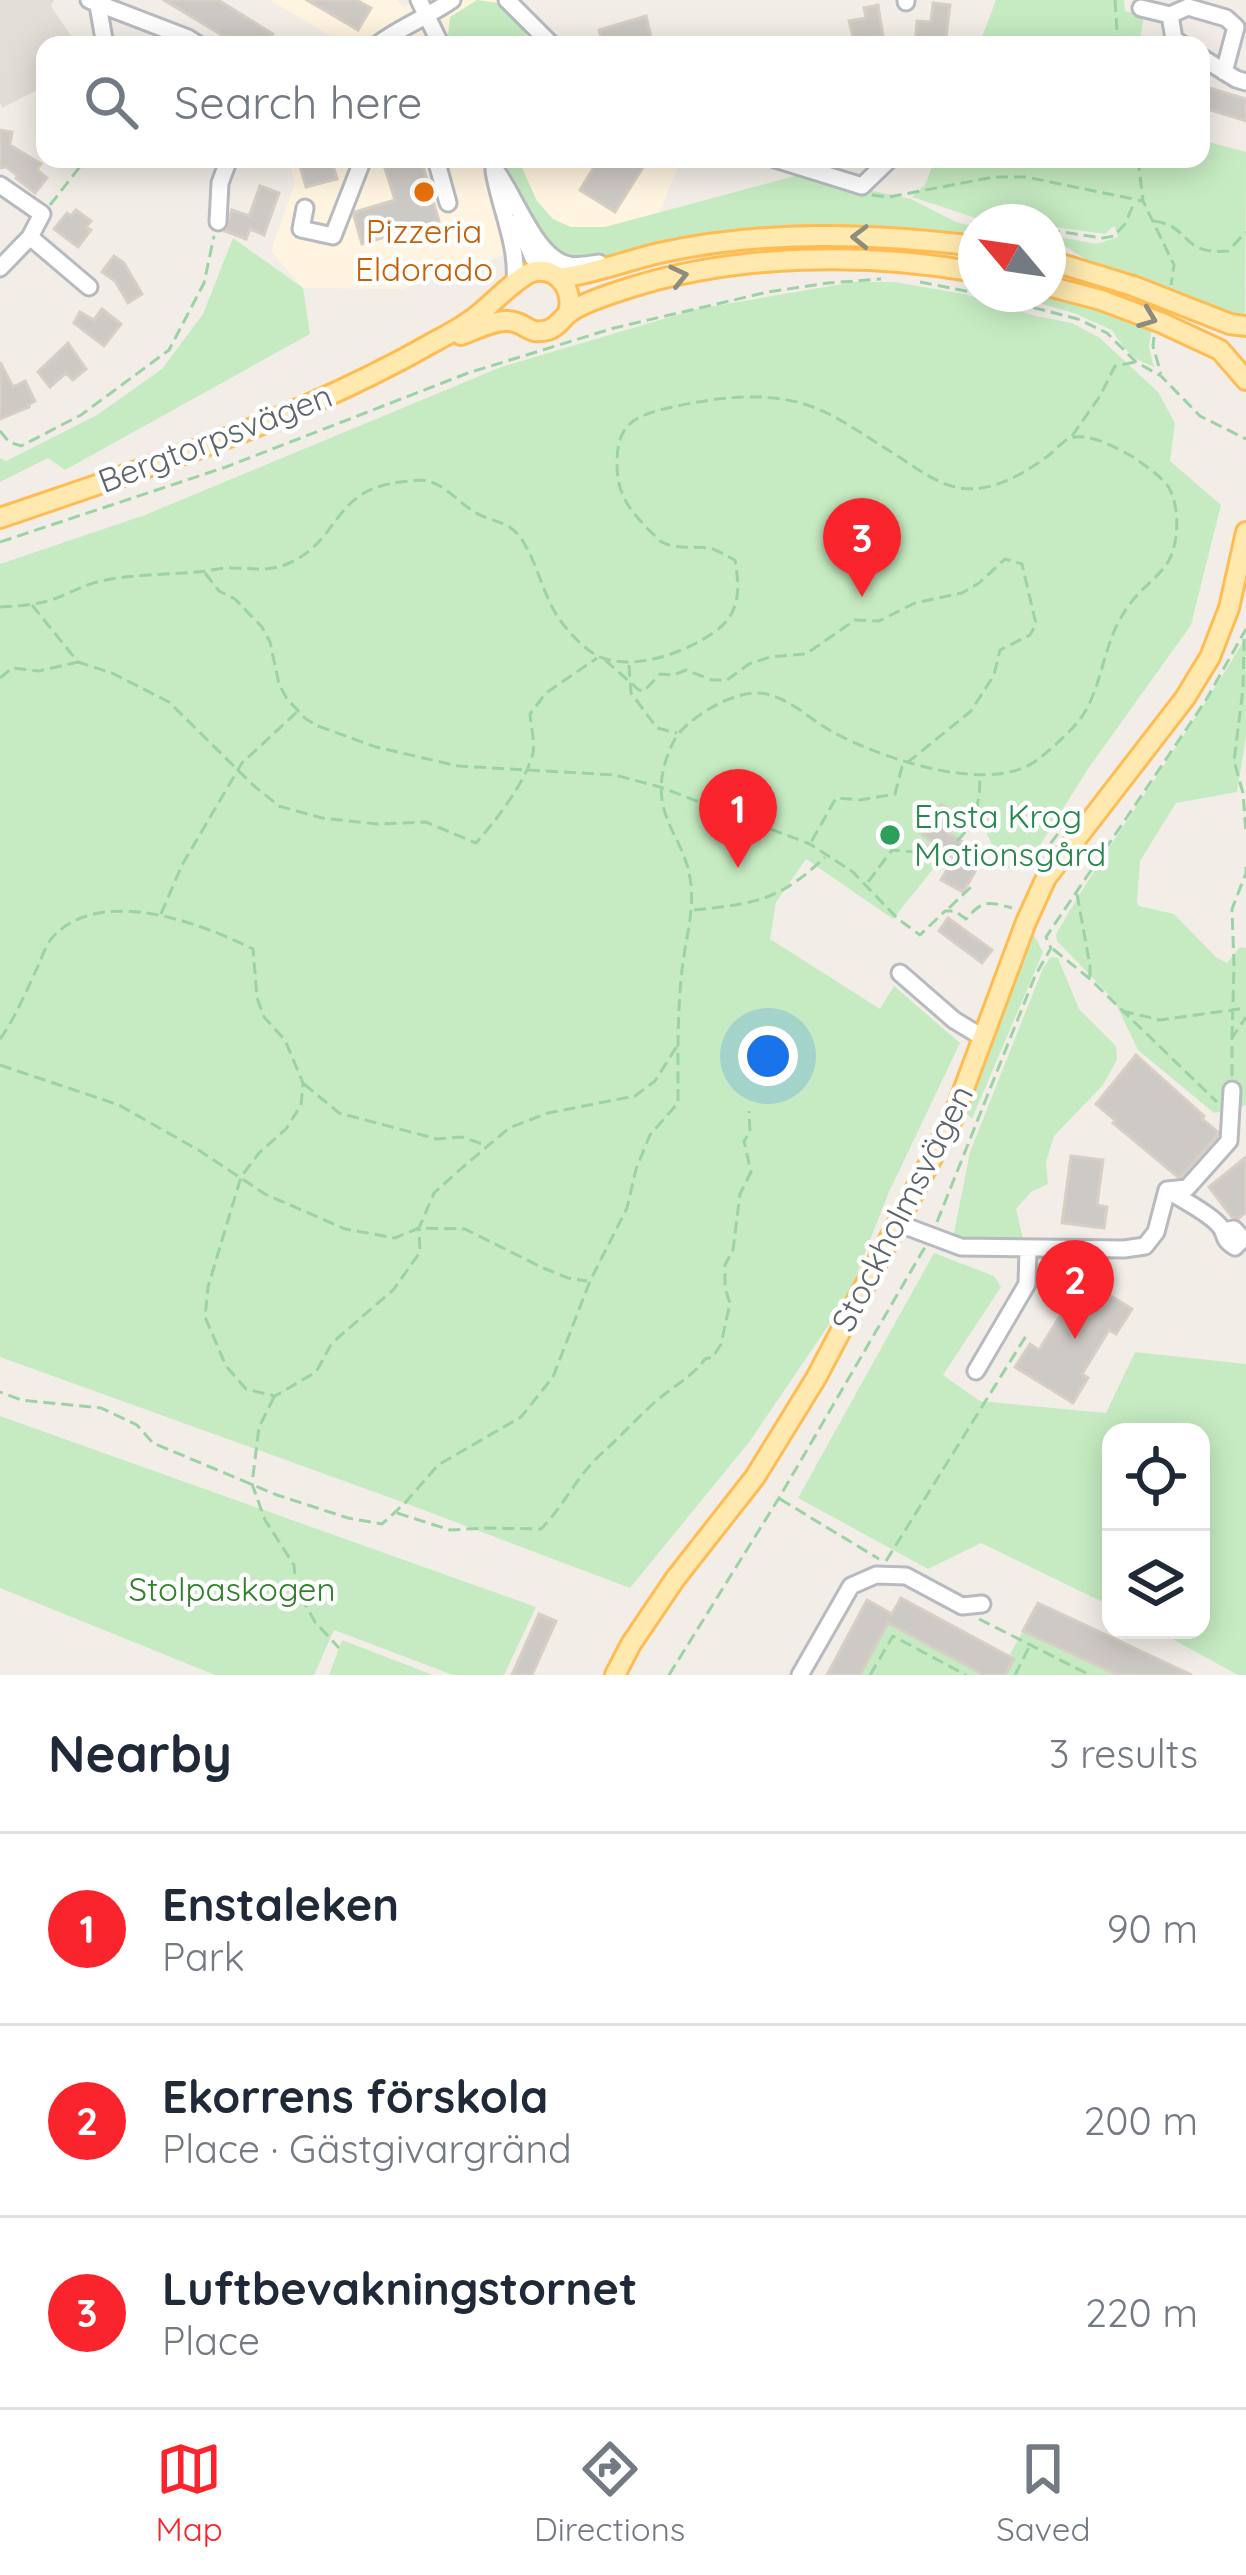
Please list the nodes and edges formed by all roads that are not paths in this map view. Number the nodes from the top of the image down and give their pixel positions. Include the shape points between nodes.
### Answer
1 (419, 0) edge
2 (452, 0) edge
3 (507, 0) edge
4 (94, 3) edge
5 (1141, 8) dead end
6 (1170, 15) junction
7 (428, 16) junction
8 (103, 36) edge
9 (183, 36) edge
10 (389, 36) edge
11 (437, 36) edge
12 (543, 36) edge
13 (1174, 36) edge
14 (1210, 63) edge
15 (1224, 72) junction
16 (1246, 82) edge
17 (226, 168) edge
18 (359, 168) edge
19 (438, 168) edge
20 (493, 168) edge
21 (494, 168) edge
22 (495, 168) edge
23 (805, 168) edge
24 (881, 168) edge
25 (0, 185) edge
26 (448, 203) dead end
27 (305, 208) dead end
28 (218, 223) road end
29 (30, 237) junction
30 (958, 244) edge
31 (661, 253) junction
32 (1066, 266) edge
33 (0, 268) edge
34 (958, 270) edge
35 (555, 276) junction
36 (513, 285) junction
37 (88, 286) dead end
38 (1066, 291) edge
39 (568, 313) junction
40 (515, 322) junction
41 (1246, 330) edge
42 (426, 346) junction
43 (1242, 376) edge
44 (0, 518) edge
45 (1246, 532) edge
46 (900, 973) dead end
47 (982, 1037) junction
48 (1232, 1090) road end
49 (1238, 1143) edge
50 (1167, 1190) junction
51 (897, 1223) junction
52 (1223, 1231) dead end
53 (1028, 1249) junction
54 (976, 1371) dead end
55 (982, 1604) dead end
56 (615, 1675) edge
57 (800, 1675) edge

1 - 7 street
2 - 7 street
3 - 12 street
4 - 8 street
4 - 9 street
5 - 6 street
6 - 13 street
6 - 15 street via 1188,7 1236,27
7 - 10 street
7 - 11 street
14 - 15 street
15 - 16 street
17 - 28 street
18 - 27 street via 333,236 301,229
19 - 26 street
20 - 36 street via 517,258
21 - 35 street via 533,258
22 - 31 street via 554,259 586,265
23 - 24 street via 862,186
25 - 29 street via 42,214
29 - 33 street
29 - 37 street
30 -> 31 main road, Bergtorpsvägen via 787,236
31 - 35 main road, Bergtorpsvägen
32 - 41 main road
39 -> 34 main road, Bergtorpsvägen via 630,287 708,269 875,260
35 - 36 main road, Bergtorpsvägen via 531,272
35 - 39 main road via 568,289
36 - 40 main road
36 - 42 main road, Bergtorpsvägen
38 -> 43 main road via 1220,350
39 - 40 main road, Bergtorpsvägen via 545,331
40 - 42 main road, Bergtorpsvägen
41 - 43 main road via 1234,353
42 - 44 main road, Bergtorpsvägen via 232,436
45 - 47 main road, Stockholmsvägen via 1210,657 1046,878
46 - 47 street
47 - 51 main road, Stockholmsvägen via 953,1118
48 - 49 street
49 - 50 street via 1186,1188
50 - 52 street
50 - 53 street via 1145,1246
51 - 53 street via 961,1247
51 - 56 main road, Stockholmsvägen via 755,1478 675,1579
53 - 54 street via 1027,1284
55 - 57 street via 962,1606 906,1576 876,1575 851,1586

